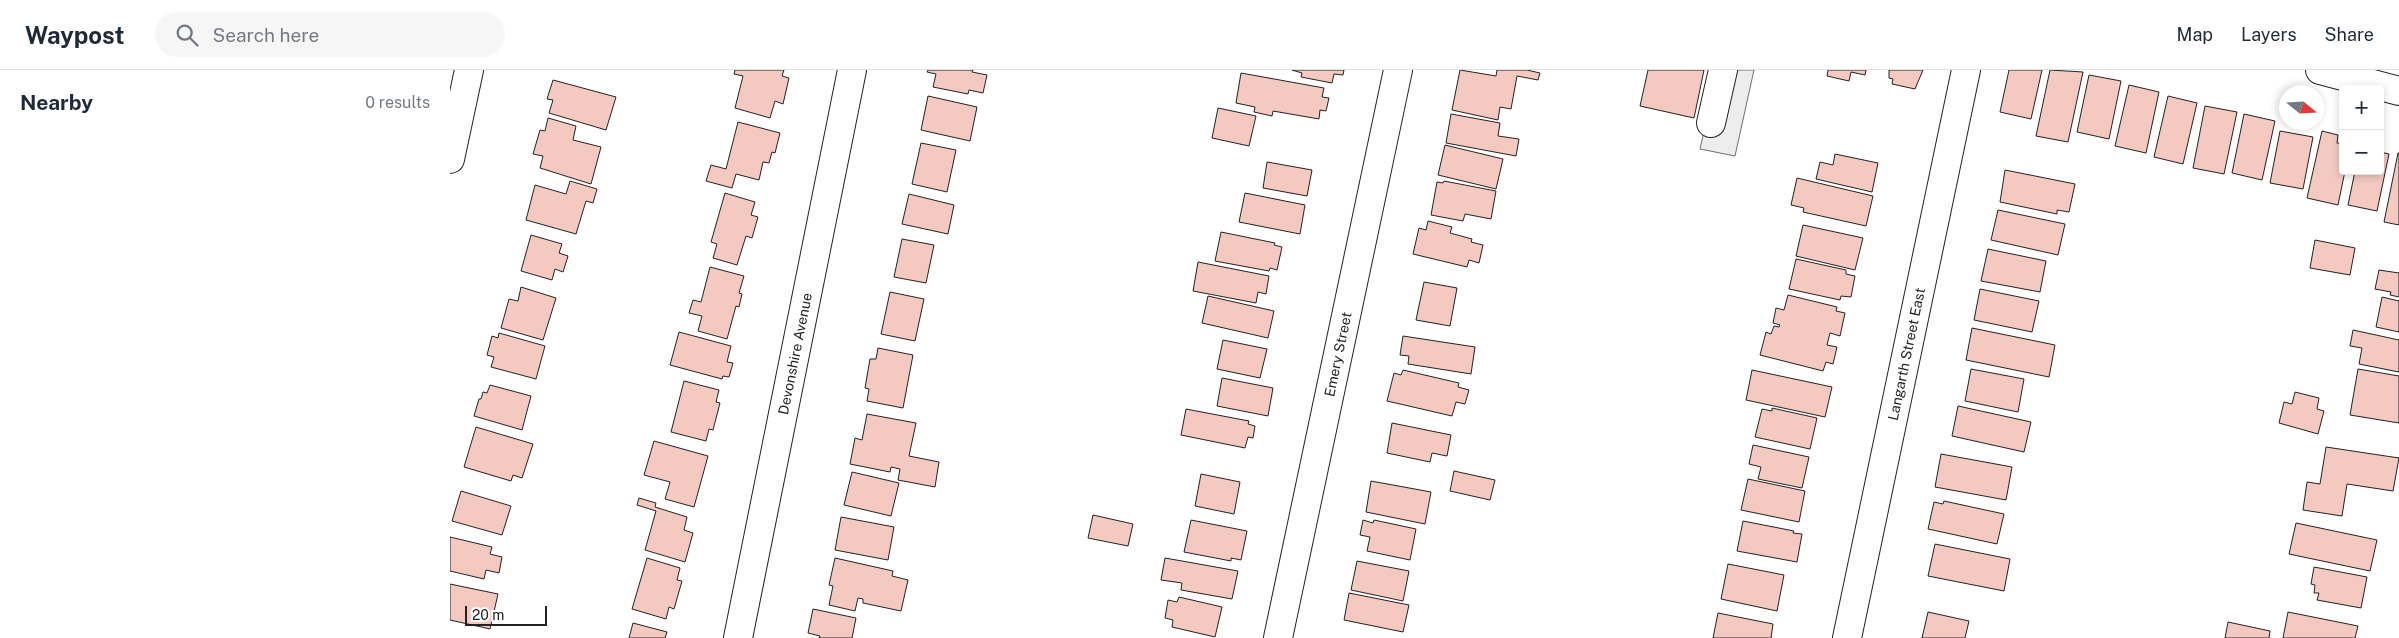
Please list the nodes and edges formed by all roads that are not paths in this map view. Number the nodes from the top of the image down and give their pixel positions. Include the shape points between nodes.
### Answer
1 (469, 70) edge
2 (852, 70) edge
3 (1398, 70) edge
4 (1723, 70) edge
5 (1966, 70) edge
6 (2320, 70) edge
7 (2399, 91) edge
8 (1711, 123) dead end
9 (450, 159) edge
10 (738, 638) edge
11 (1278, 638) edge
12 (1847, 638) edge

1 - 9 street
2 - 10 street, Devonshire Avenue
3 - 11 street, Emery Street
4 - 8 street
5 - 12 street, Langarth Street East
6 - 7 street

